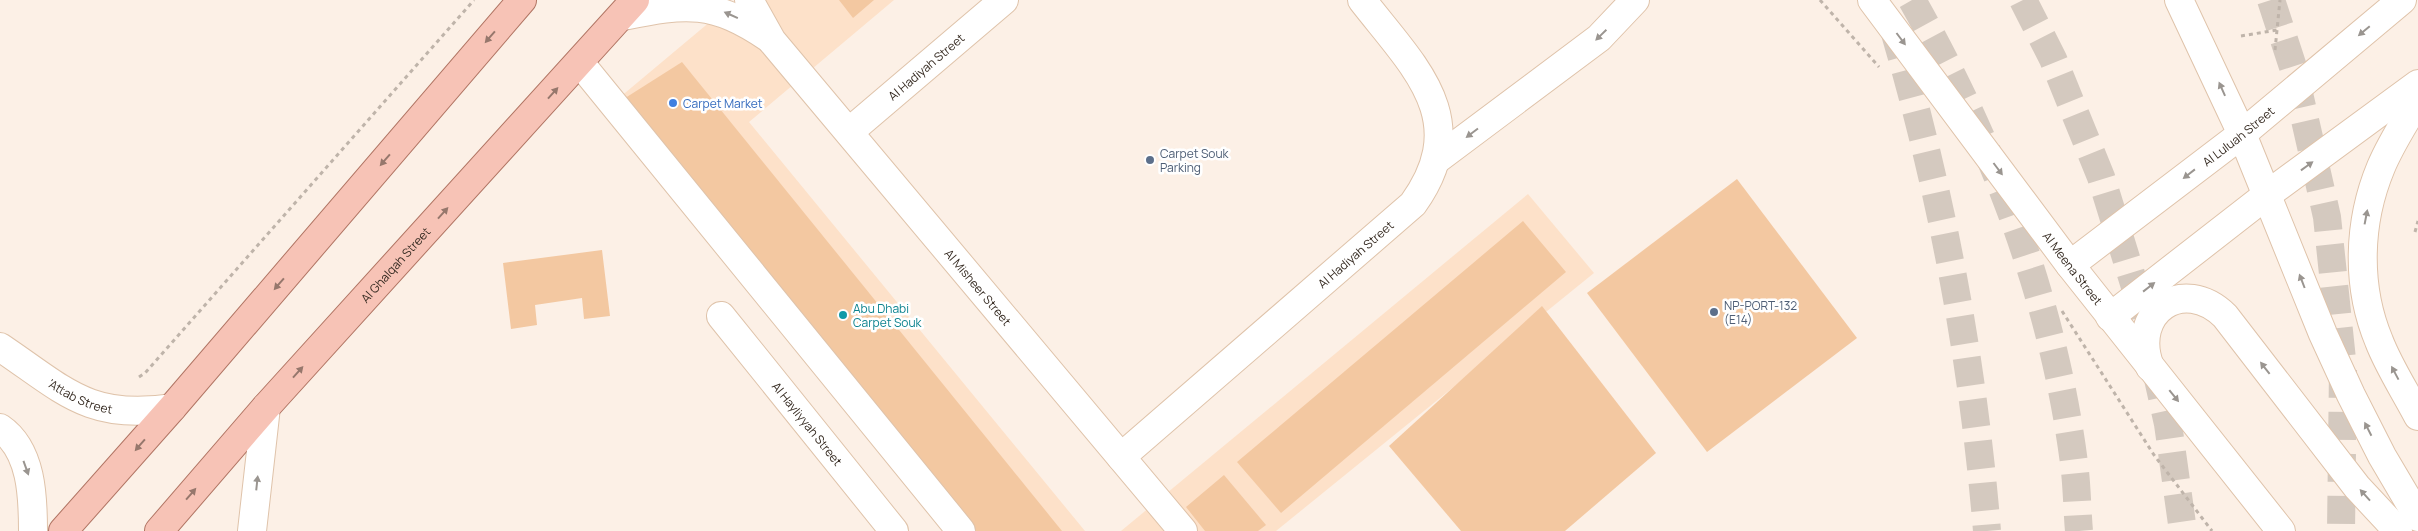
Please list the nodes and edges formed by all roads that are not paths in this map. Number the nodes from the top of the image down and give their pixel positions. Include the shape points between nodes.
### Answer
1 (522, 0) edge
2 (750, 0) edge
3 (1004, 0) edge
4 (1362, 0) edge
5 (1635, 0) edge
6 (1872, 0) edge
7 (2179, 0) edge
8 (2402, 0) edge
9 (629, 8) edge
10 (772, 41) junction
11 (580, 63) junction
12 (2418, 84) edge
13 (2418, 100) edge
14 (849, 132) junction
15 (2242, 134) junction
16 (1436, 160) junction
17 (2268, 194) junction
18 (2070, 266) junction
19 (721, 316) dead end
20 (2110, 317) junction
21 (0, 347) edge
22 (2150, 367) junction
23 (172, 408) junction
24 (266, 408) junction
25 (2418, 416) edge
26 (0, 428) edge
27 (1121, 457) junction
28 (2418, 517) edge
29 (33, 531) edge
30 (64, 531) edge
31 (159, 531) edge
32 (252, 531) edge
33 (894, 531) edge
34 (961, 531) edge
35 (1183, 531) edge
36 (2282, 531) edge
37 (2398, 531) edge

1 -> 23 main road
2 - 10 street, Al Misheer Street
3 - 14 street, Al Hadiyah Street
4 - 16 street, Al Hadiyah Street via 1417,71 1437,109 1440,135
5 -> 16 street via 1599,38
6 -> 18 street, Al Meena Street
15 -> 7 street
8 -> 15 street, Al Luluah Street
10 -> 9 street, Al Misheer Street via 734,16 704,6
9 - 11 main road, Al Ghalqah Street
10 - 14 street, Al Misheer Street
24 -> 11 main road, Al Ghalqah Street
11 - 34 street
17 -> 12 street
25 -> 13 street via 2374,328 2364,284 2362,254 2371,194 2381,166
14 - 27 street, Al Misheer Street
15 - 17 street
15 -> 18 street, Al Luluah Street
16 - 27 street, Al Hadiyah Street via 1428,184 1413,204
20 -> 17 street
28 -> 17 street via 2351,396
18 - 20 street, Al Meena Street
19 - 33 street, Al Hayliyyah Street
20 - 22 street, Al Meena Street
21 - 23 street, 'Attab Street via 63,391 89,404 125,412
22 -> 36 street, Al Meena Street
37 -> 22 street via 2357,487 2215,306 2201,299 2185,298 2158,310 2144,338
23 -> 30 main road
31 -> 24 main road, Al Ghalqah Street
32 -> 24 street
26 -> 29 street via 22,455 32,483
27 - 35 street, Al Misheer Street

